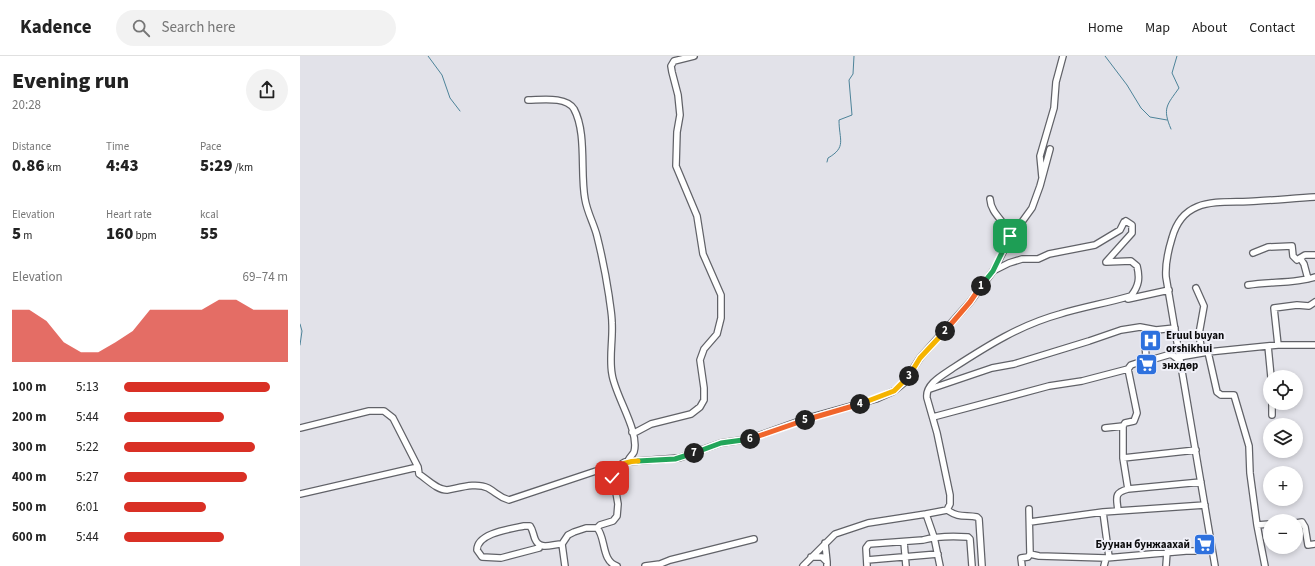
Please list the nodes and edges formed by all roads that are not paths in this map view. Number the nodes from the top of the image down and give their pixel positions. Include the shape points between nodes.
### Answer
1 (694, 56) edge
2 (1063, 56) edge
3 (528, 100) dead end
4 (1050, 149) dead end
5 (1042, 177) junction
6 (1315, 197) edge
7 (990, 199) dead end
8 (1010, 236) junction
9 (1253, 253) dead end
10 (1315, 255) edge
11 (1300, 258) junction
12 (993, 271) junction
13 (1315, 277) edge
14 (1308, 279) junction
15 (1248, 285) dead end
16 (1196, 288) dead end
17 (1168, 290) junction
18 (1314, 304) edge
19 (1031, 325) junction
20 (1174, 328) junction
21 (1151, 330) junction
22 (1278, 345) junction
23 (1315, 345) edge
24 (1268, 346) junction
25 (1205, 352) junction
26 (1147, 358) junction
27 (1179, 359) junction
28 (1128, 369) junction
29 (1270, 370) edge
30 (930, 388) junction
31 (1272, 410) edge
32 (933, 416) junction
33 (1272, 416) dead end
34 (1123, 426) junction
35 (300, 428) edge
36 (1105, 428) dead end
37 (632, 432) junction
38 (1196, 450) junction
39 (1123, 458) junction
40 (628, 462) junction
41 (418, 467) junction
42 (612, 470) junction
43 (1201, 482) junction
44 (1128, 489) junction
45 (300, 494) edge
46 (1205, 505) junction
47 (1029, 509) dead end
48 (947, 510) junction
49 (1118, 511) junction
50 (1103, 512) junction
51 (926, 514) junction
52 (1030, 522) junction
53 (1263, 524) edge
54 (1303, 524) edge
55 (1256, 525) junction
56 (597, 528) junction
57 (934, 537) junction
58 (754, 539) dead end
59 (904, 542) junction
60 (825, 543) junction
61 (562, 544) junction
62 (1315, 544) edge
63 (539, 548) dead end
64 (1212, 551) junction
65 (1167, 552) junction
66 (938, 554) junction
67 (1030, 554) junction
68 (811, 557) junction
69 (905, 557) junction
70 (1108, 557) junction
71 (867, 563) edge
72 (827, 564) edge
73 (565, 566) edge
74 (617, 566) edge
75 (645, 566) edge
76 (803, 566) edge
77 (906, 566) edge
78 (940, 566) edge
79 (972, 566) edge
80 (982, 566) edge
81 (1022, 566) edge
82 (1104, 566) edge
83 (1166, 566) edge
84 (1215, 566) edge
85 (1265, 566) edge

1 - 37 street via 674,61 671,66 680,115 676,166 697,216 703,254 720,295 720,326 700,360 704,388 704,400 700,407 690,414 651,424
2 - 5 street via 1056,82 1054,108 1040,156
3 - 37 street via 559,101 568,103 574,109 582,148 584,197 597,235 609,295 613,380
4 - 5 street
5 - 8 street via 1032,208
6 - 17 street via 1216,202 1188,210 1180,218 1168,250
7 - 8 street via 992,209
8 - 12 street
9 - 11 street via 1268,247 1288,245 1292,246 1295,258
10 - 11 street via 1304,255
11 - 14 street
12 - 19 street via 1022,259 1038,259 1049,254 1095,245 1120,230 1125,222 1132,224 1132,233 1106,262 1131,261 1137,266 1139,280 1131,296 1061,314
12 - 40 street via 970,302 920,358 904,383 894,391 749,439 721,443 679,458
13 - 14 street
14 - 15 street
16 - 25 street via 1204,306 1199,334
17 - 19 street via 1081,310
17 - 20 street
18 - 22 street via 1274,308
19 - 30 street via 1009,333 979,350 939,377
20 - 21 street
20 - 27 street
21 - 26 street via 1145,336
21 - 30 street via 1140,326 1121,330 1089,342
22 - 23 street
22 - 24 street
24 - 25 street
24 - 29 street
25 - 27 street
25 - 55 street via 1217,392 1221,395 1234,395 1249,446
26 - 27 street via 1154,359 1171,354
26 - 28 street
27 - 38 street
28 - 32 street
28 - 34 street via 1137,413 1134,421
30 - 32 street via 927,398
31 - 33 street
32 - 48 street via 950,495
34 - 36 street
34 - 39 street
35 - 41 street via 369,411 384,410 393,418
37 - 40 street via 634,452
38 - 39 street
38 - 43 street
39 - 44 street
40 - 42 street
41 - 42 street via 419,474 442,490 481,486 501,498 510,500 599,470
41 - 45 street
42 - 56 street via 618,514 613,521
43 - 44 street
43 - 46 street
44 - 49 street via 1117,494
46 - 49 street
46 - 64 street
47 - 52 street
48 - 51 street
48 - 80 street via 958,517 979,518
49 - 50 street
50 - 52 street
50 - 70 street
51 - 57 street
51 - 60 street via 848,529 835,534
52 - 67 street
53 - 55 street
54 - 62 street via 1308,545
55 - 85 street
56 - 61 street via 574,532 568,535
56 - 74 street via 601,532 605,552 613,565
57 - 59 street
57 - 66 street
57 - 79 street via 968,537
58 - 75 street
59 - 69 street
59 - 71 street via 870,544 866,548
60 - 68 street
60 - 72 street
61 - 63 street via 540,545 536,542 530,526 524,526 484,537 477,550 482,558 494,559
61 - 73 street
64 - 65 street
64 - 84 street
65 - 70 street
65 - 83 street
66 - 69 street
66 - 78 street
67 - 70 street
67 - 81 street via 1021,558
68 - 72 street via 822,557
68 - 76 street
69 - 71 street
69 - 77 street
70 - 82 street

